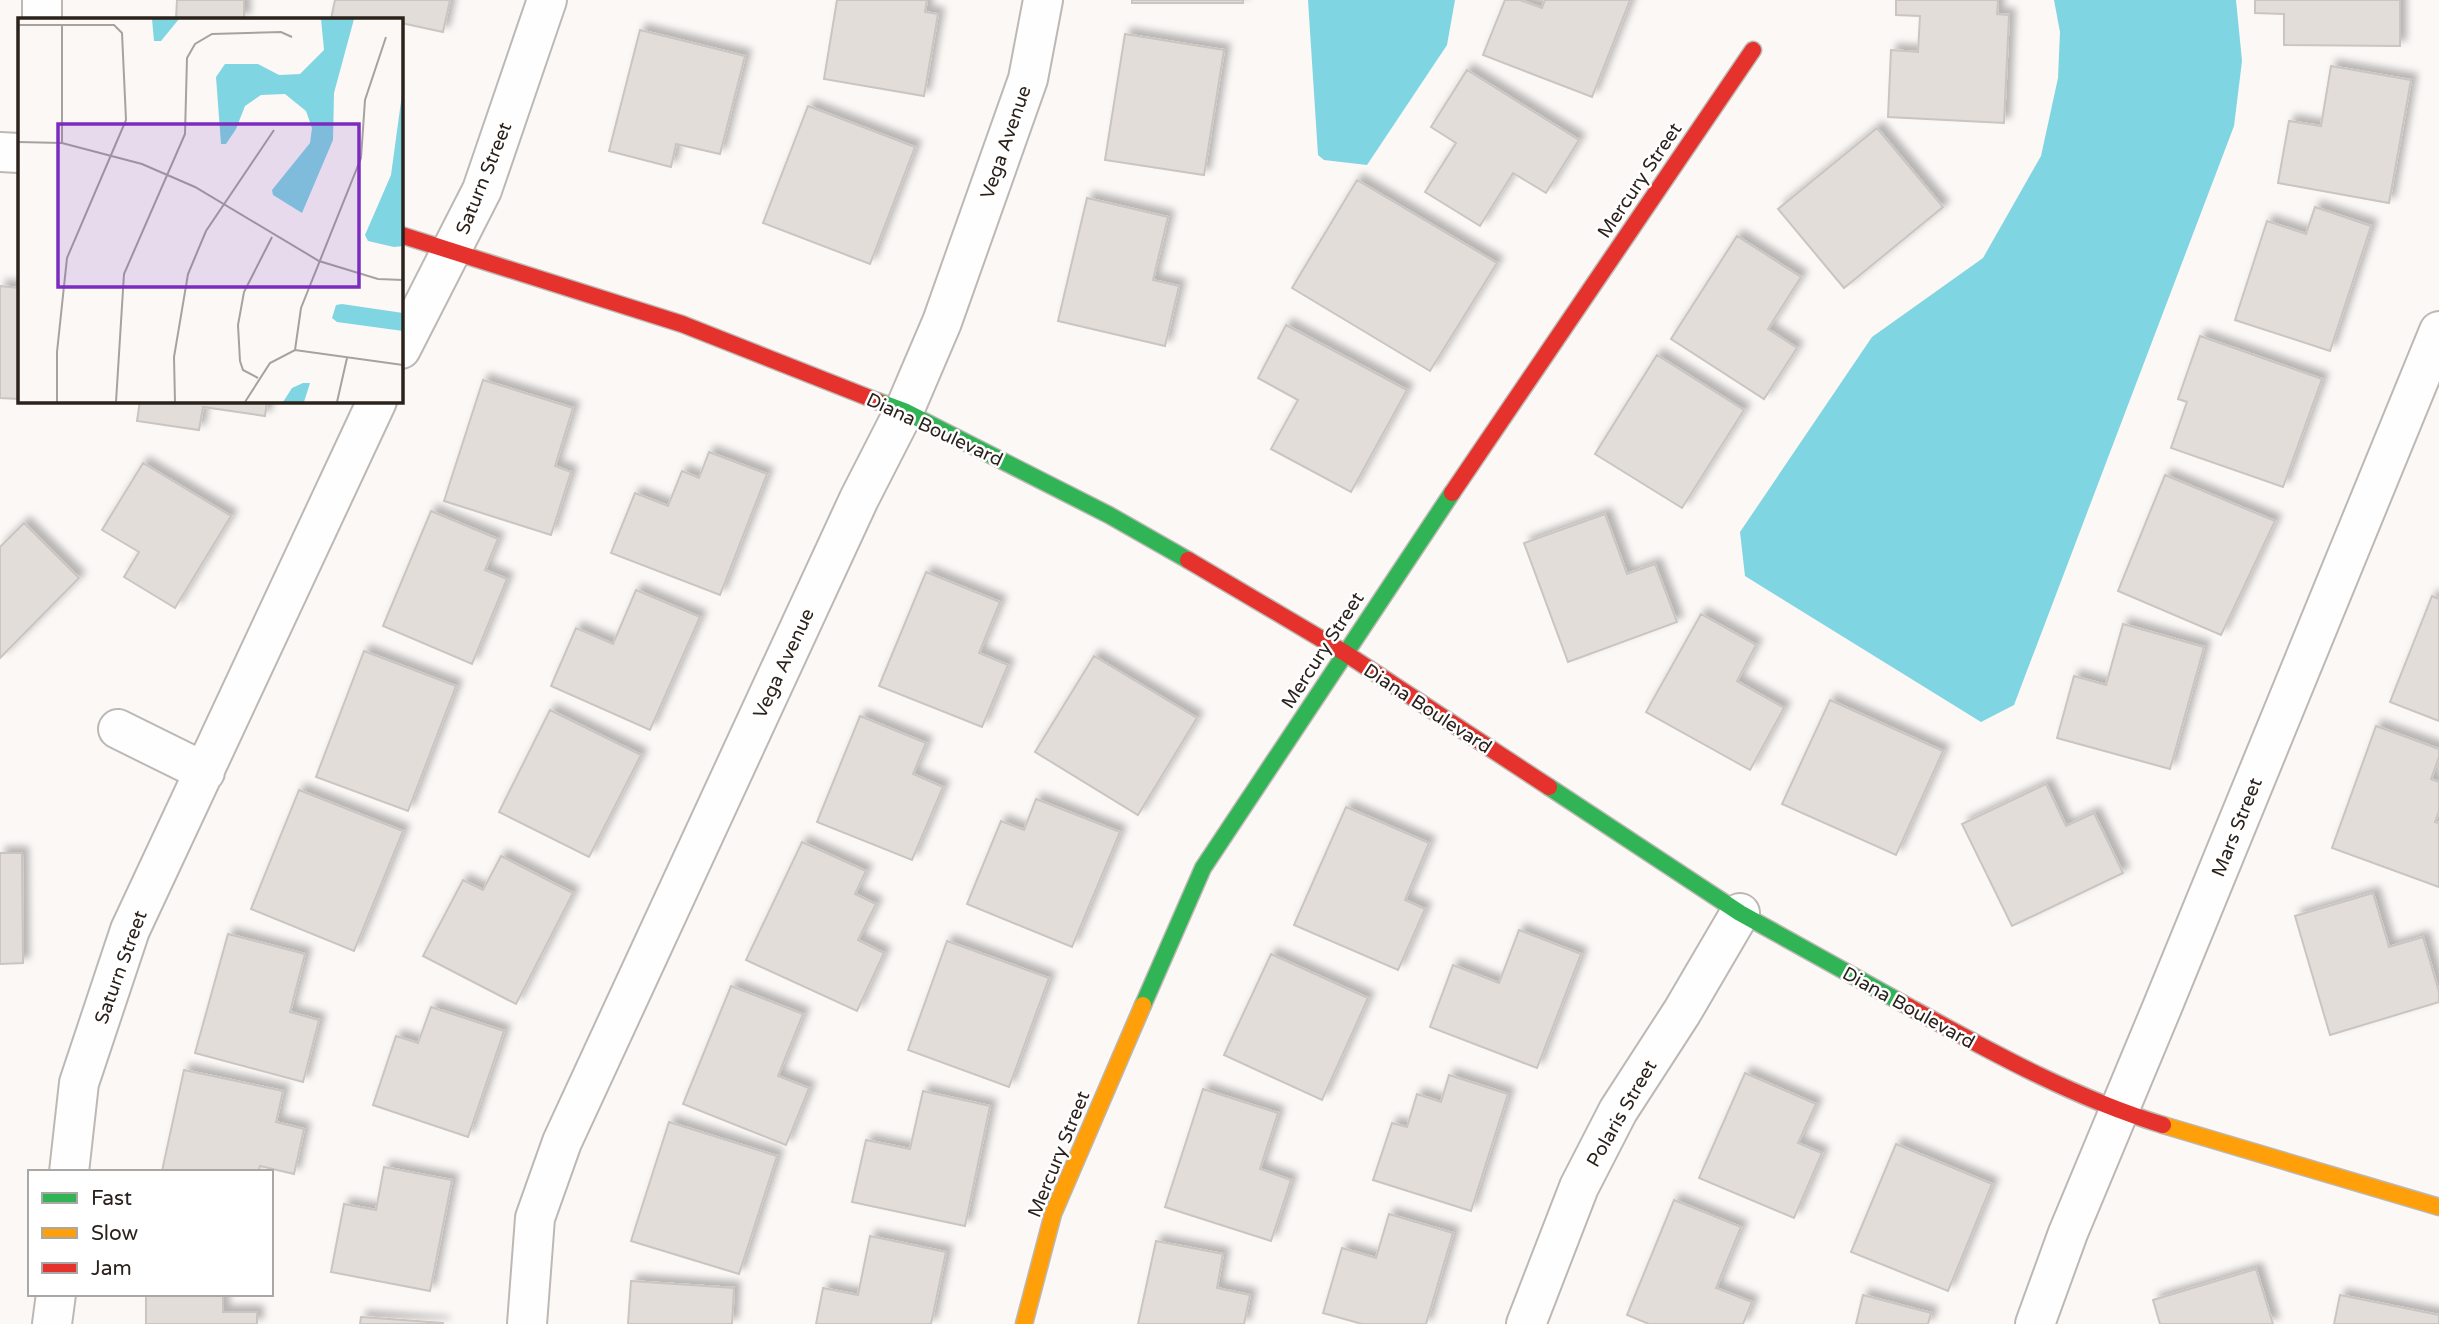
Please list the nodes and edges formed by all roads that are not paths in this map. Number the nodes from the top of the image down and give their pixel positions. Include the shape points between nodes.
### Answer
1 (42, 0) edge
2 (547, 0) edge
3 (1043, 0) edge
4 (42, 18) edge
5 (1752, 50) dead end
6 (0, 152) edge
7 (18, 153) edge
8 (402, 235) edge
9 (453, 250) junction
10 (2439, 331) edge
11 (402, 347) edge
12 (377, 402) edge
13 (904, 411) junction
14 (1345, 653) junction
15 (118, 729) dead end
16 (205, 772) junction
17 (1740, 913) junction
18 (2118, 1111) junction
19 (69, 1170) edge
20 (2439, 1207) edge
21 (55, 1296) edge
22 (52, 1324) edge
23 (527, 1324) edge
24 (1024, 1324) edge
25 (1526, 1324) edge
26 (2035, 1324) edge

1 - 4 street
2 - 9 street, Saturn Street via 491,168
3 - 13 street, Vega Avenue via 1028,79 942,322
5 - 14 street, Mercury Street
6 - 7 street
8 - 9 street, Diana Boulevard
9 - 11 street, Saturn Street
9 - 13 street, Diana Boulevard via 682,324
10 - 18 street, Mars Street
12 - 16 street, Saturn Street
13 - 14 street, Diana Boulevard via 1109,515
13 - 23 street, Vega Avenue via 562,1142 535,1218
14 - 17 street, Diana Boulevard
14 - 24 street, Mercury Street via 1203,868 1054,1214
15 - 16 street
16 - 19 street, Saturn Street via 126,943 79,1083
17 - 18 street, Diana Boulevard via 1992,1053
17 - 25 street, Polaris Street via 1618,1111 1579,1187
18 - 20 street, Diana Boulevard
18 - 26 street, Mars Street
21 - 22 street

